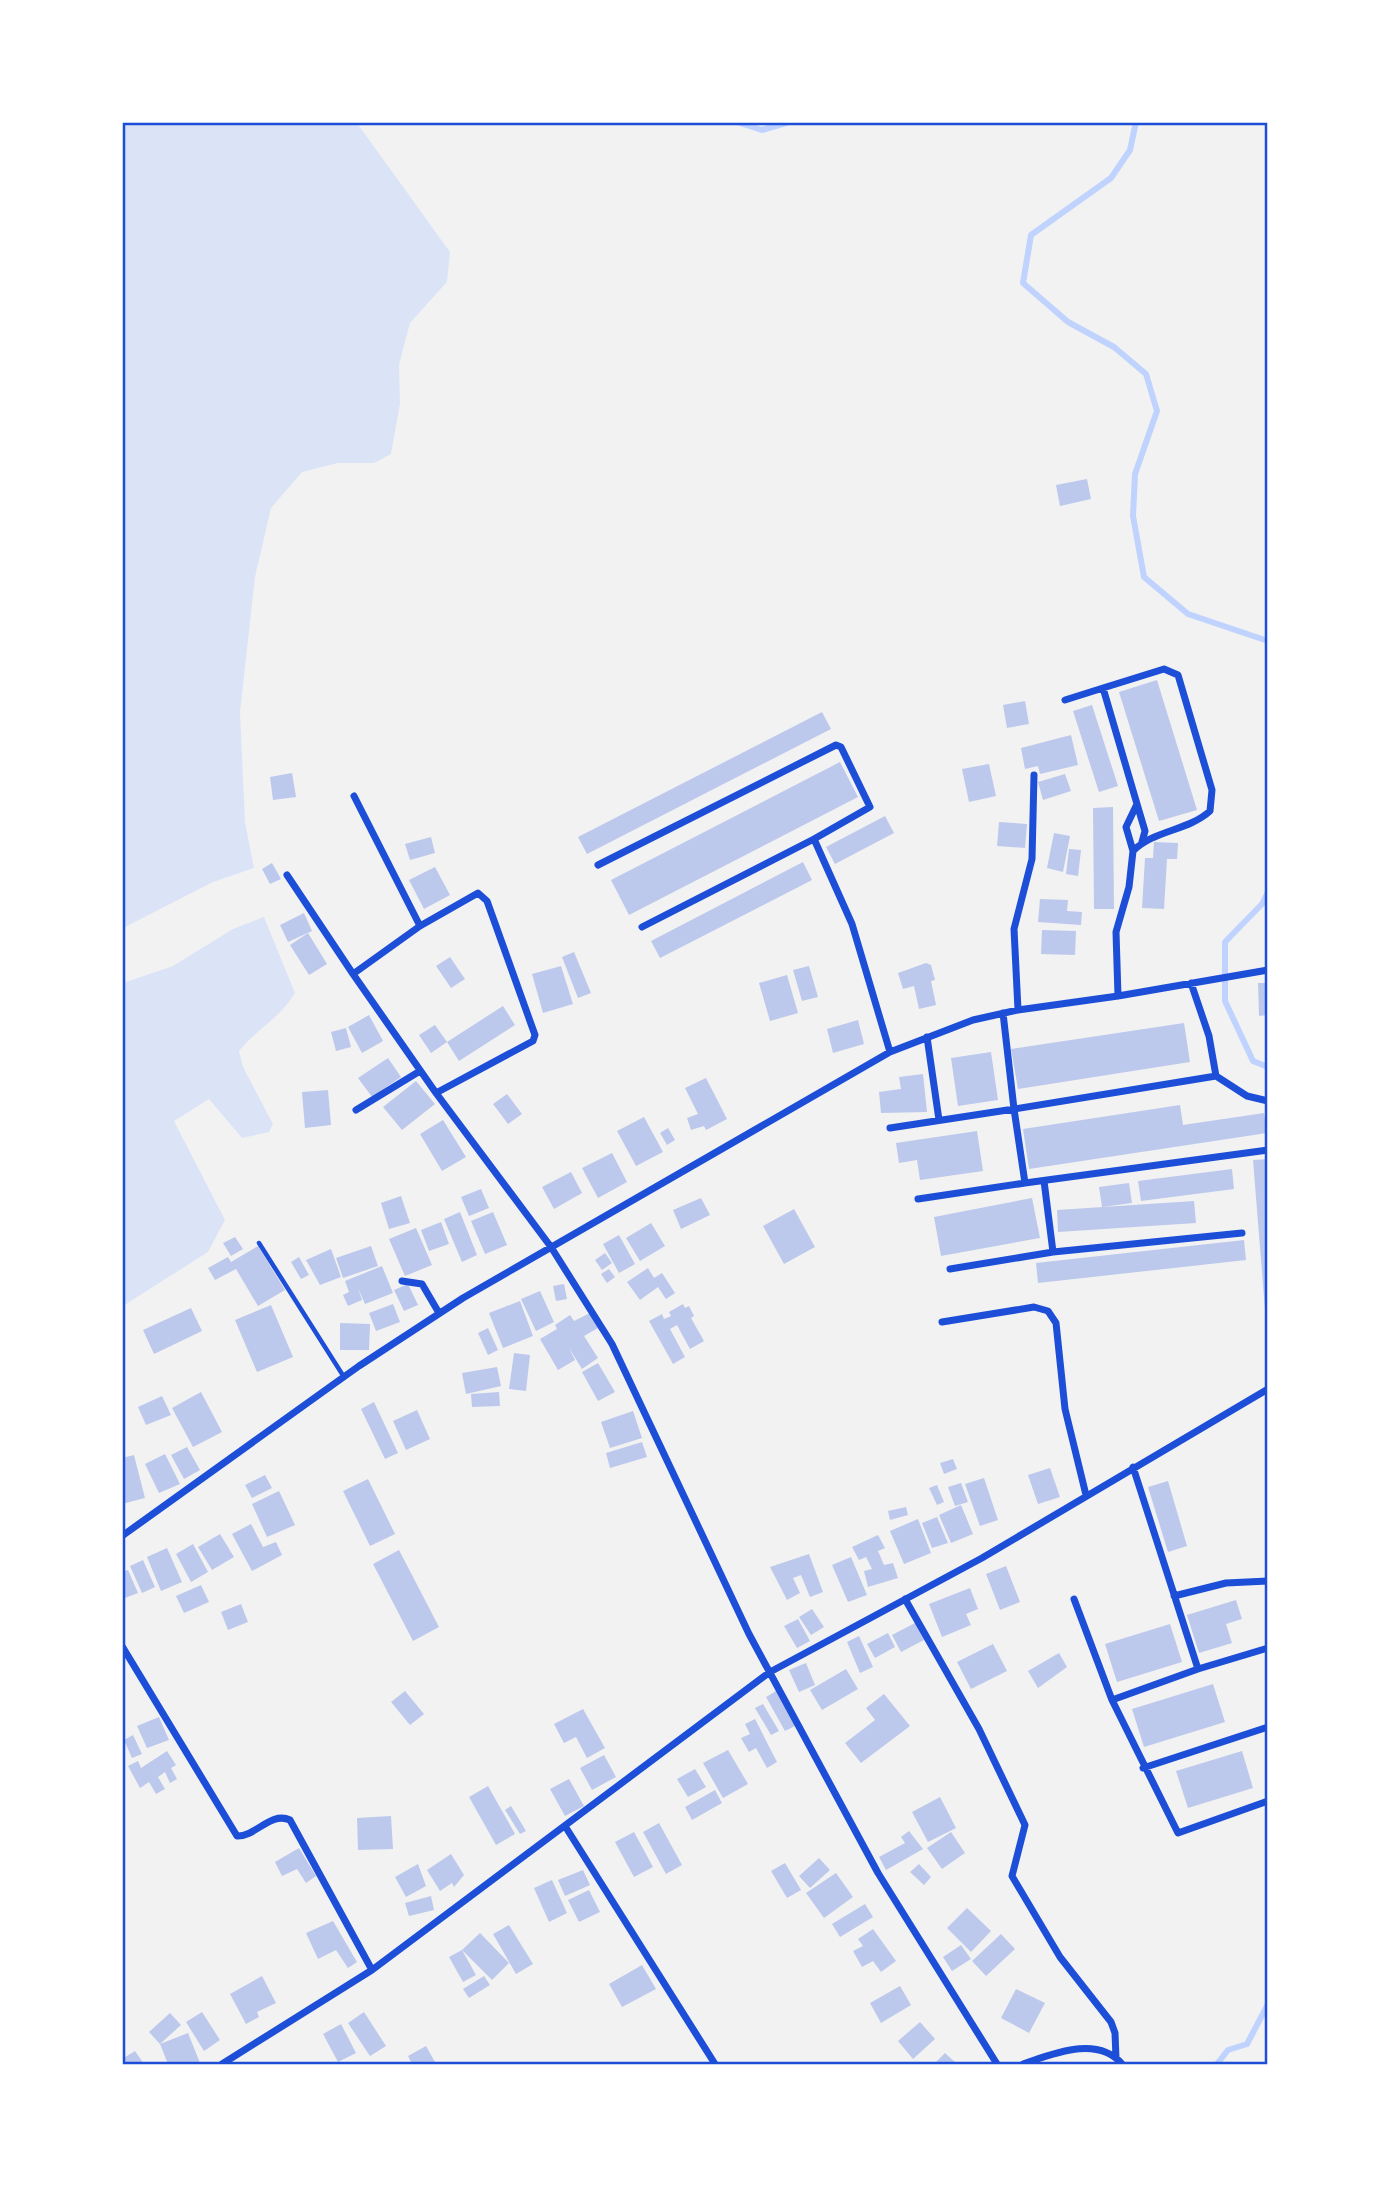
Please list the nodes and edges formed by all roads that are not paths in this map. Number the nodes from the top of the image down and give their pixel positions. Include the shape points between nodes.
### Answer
1 (1102, 688) junction
2 (1065, 700) dead end
3 (1034, 775) dead end
4 (354, 796) dead end
5 (1137, 804) junction
6 (814, 839) junction
7 (1142, 842) junction
8 (1133, 851) junction
9 (598, 865) dead end
10 (287, 875) dead end
11 (420, 926) junction
12 (642, 928) dead end
13 (1268, 970) edge
14 (353, 974) junction
15 (1191, 983) junction
16 (1118, 996) junction
17 (1018, 1010) junction
18 (1003, 1013) junction
19 (927, 1037) junction
20 (890, 1052) junction
21 (420, 1071) junction
22 (1216, 1076) junction
23 (436, 1093) junction
24 (1268, 1101) edge
25 (1014, 1109) junction
26 (356, 1110) dead end
27 (939, 1120) junction
28 (890, 1128) dead end
29 (1268, 1150) edge
30 (1044, 1181) junction
31 (1025, 1183) junction
32 (918, 1199) dead end
33 (1242, 1233) dead end
34 (259, 1243) dead end
35 (551, 1247) junction
36 (1053, 1252) junction
37 (950, 1269) dead end
38 (402, 1281) dead end
39 (439, 1313) junction
40 (942, 1322) dead end
41 (344, 1377) junction
42 (1268, 1389) edge
43 (1133, 1467) junction
44 (1087, 1495) junction
45 (122, 1536) edge
46 (1268, 1581) edge
47 (1174, 1596) junction
48 (905, 1600) junction
49 (1074, 1600) dead end
50 (122, 1646) edge
51 (1268, 1648) edge
52 (1198, 1669) junction
53 (771, 1672) junction
54 (1112, 1700) junction
55 (1268, 1727) edge
56 (1143, 1768) junction
57 (1268, 1801) edge
58 (565, 1826) junction
59 (372, 1970) junction
60 (1119, 2061) edge
61 (222, 2064) edge
62 (715, 2064) edge
63 (997, 2064) edge
64 (1023, 2064) edge

1 - 2 street
1 - 5 street
1 - 7 street via 1164,669 1178,675 1212,790 1210,811 1201,819
3 - 17 street via 1032,859 1014,929
4 - 11 street
5 - 7 street via 1145,831
5 - 8 street via 1126,827
6 - 9 street via 870,807 836,745
6 - 12 street
6 - 20 street via 852,924
7 - 8 street
8 - 16 street via 1116,932
10 - 14 street
11 - 14 street
11 - 23 street via 473,894 482,896 535,1035 533,1041
13 - 15 street
14 - 21 street
15 - 16 street
15 - 22 street via 1209,1036
16 - 17 street
17 - 18 street
18 - 19 street
18 - 25 street
19 - 20 street
19 - 27 street
20 - 35 street
21 - 23 street
21 - 26 street
22 - 24 street via 1247,1096
22 - 25 street
23 - 35 street
25 - 27 street
25 - 31 street
27 - 28 street
29 - 30 street
30 - 31 street
30 - 36 street
31 - 32 street
33 - 36 street
34 - 41 lane
35 - 39 street
35 - 53 street via 612,1344
36 - 37 street
38 - 39 street via 422,1284
39 - 41 street
40 - 44 street via 1034,1307 1048,1311 1056,1323 1065,1409
41 - 45 street
42 - 43 street
43 - 44 street
43 - 47 street
44 - 48 street
46 - 47 street via 1226,1583
47 - 52 street
48 - 53 street
48 - 60 street via 979,1729 1025,1825 1012,1877 1060,1957 1111,2022
49 - 54 street
50 - 59 street via 237,1836 276,1818 290,1820
51 - 52 street
52 - 54 street
53 - 58 street
53 - 63 street via 878,1873
54 - 56 street
55 - 56 street
56 - 57 street via 1178,1833
58 - 59 street
58 - 62 street
59 - 61 street
60 - 64 street via 1101,2050 1077,2049

